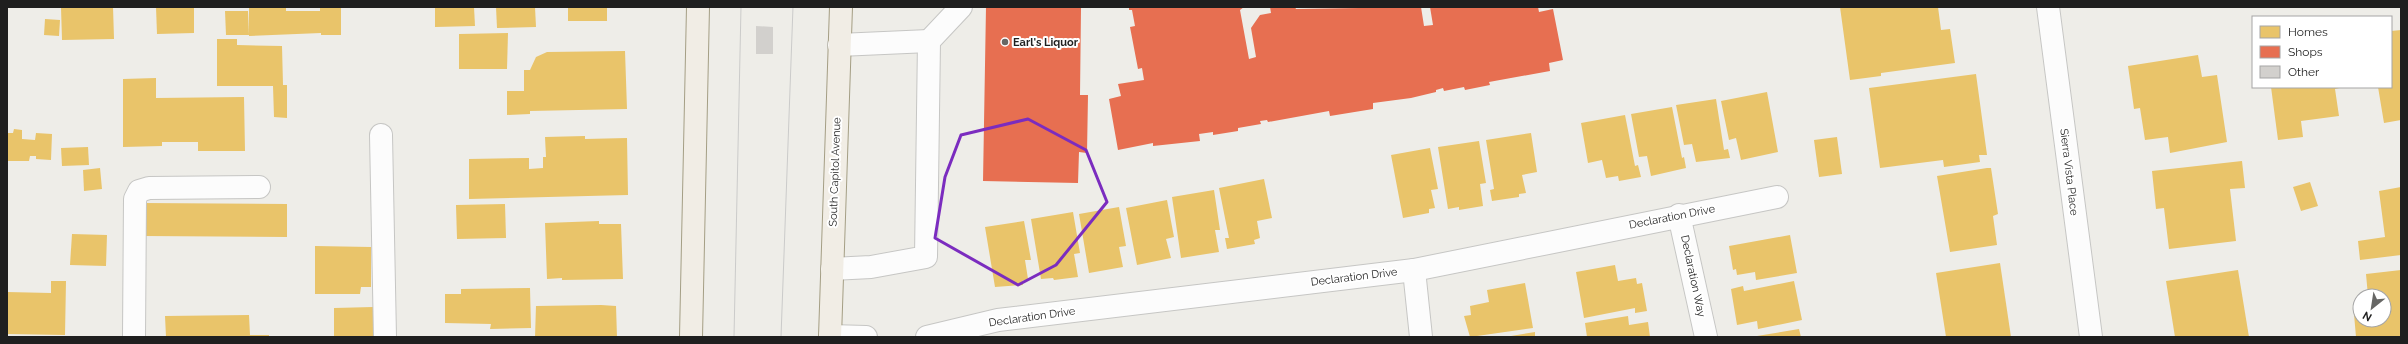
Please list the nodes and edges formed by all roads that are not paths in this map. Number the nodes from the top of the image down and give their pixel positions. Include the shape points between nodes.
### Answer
1 (698, 7) edge
2 (841, 7) edge
3 (961, 7) edge
4 (2048, 7) edge
5 (929, 41) junction
6 (840, 45) junction
7 (381, 135) dead end
8 (260, 187) dead end
9 (1777, 197) dead end
10 (1679, 215) junction
11 (832, 269) junction
12 (1414, 270) junction
13 (830, 336) edge
14 (134, 337) edge
15 (385, 337) edge
16 (691, 337) edge
17 (866, 337) edge
18 (927, 337) edge
19 (1421, 337) edge
20 (1706, 337) edge
21 (2090, 337) edge

1 - 16 main road
2 - 6 main road, South Capitol Avenue
3 - 5 street
4 - 21 street, Sierra Vista Place
5 - 6 street
5 - 11 street via 926,257 871,267
6 - 11 main road, South Capitol Avenue
7 - 15 street
8 - 14 street via 148,188 139,191 135,199
9 - 10 street, Declaration Drive
10 - 12 street, Declaration Drive
10 - 20 street, Declaration Way
11 - 13 main road, South Capitol Avenue
12 - 18 street, Declaration Drive via 998,320
12 - 19 street
13 - 17 street

